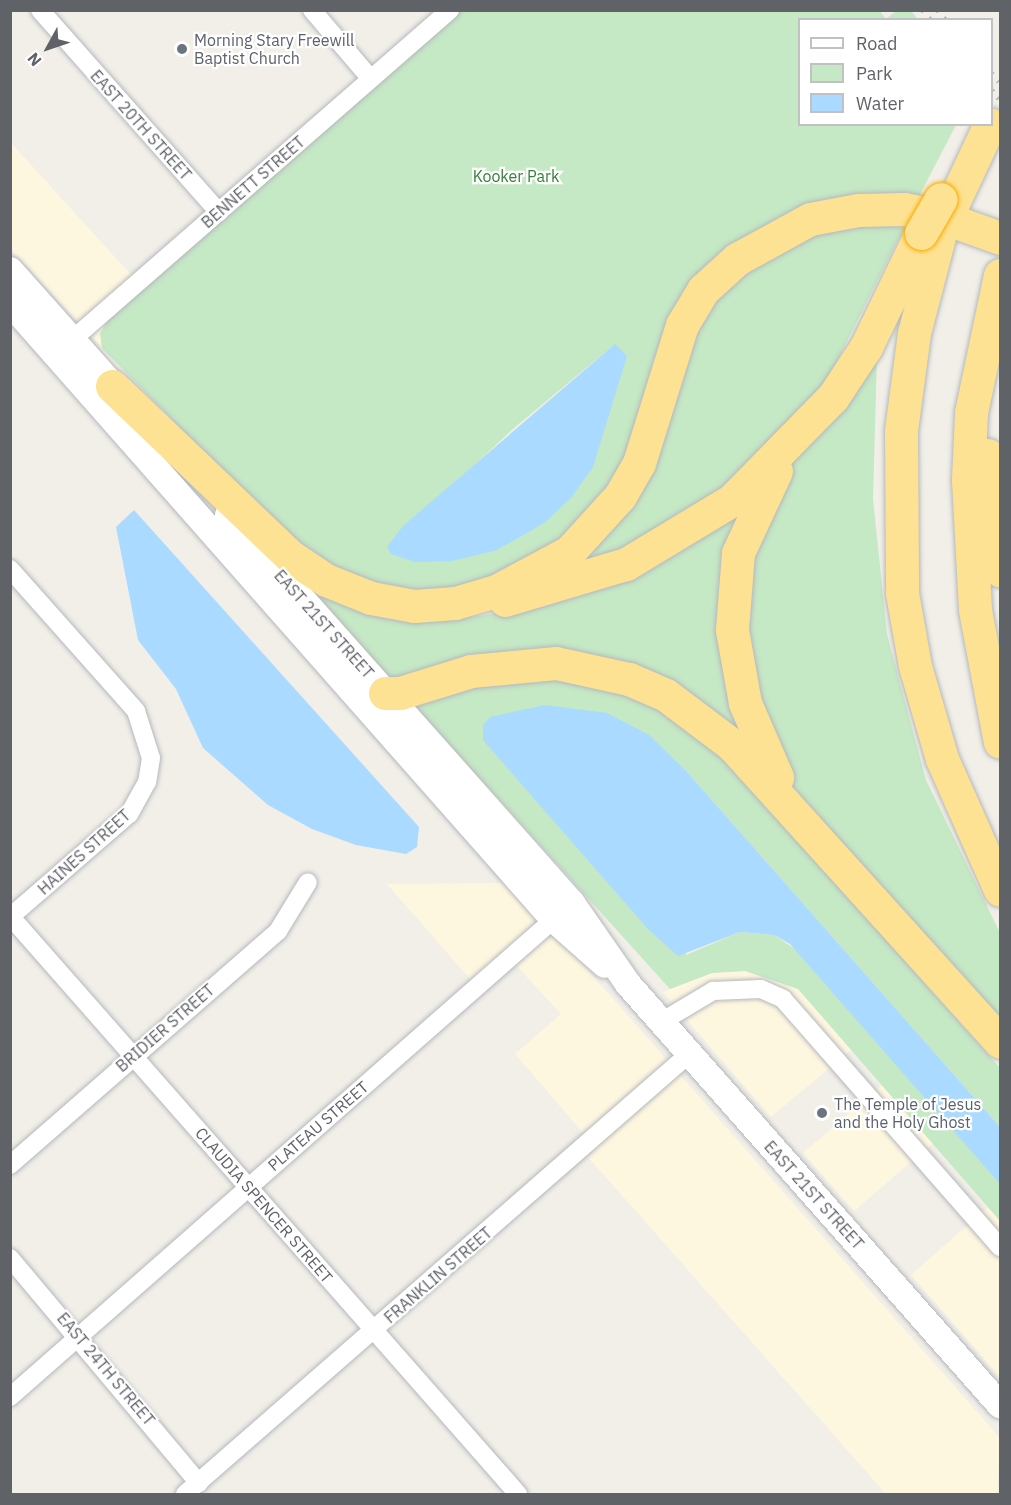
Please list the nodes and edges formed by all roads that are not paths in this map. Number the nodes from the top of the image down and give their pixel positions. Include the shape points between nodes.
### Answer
1 (40, 10) edge
2 (312, 10) edge
3 (450, 10) edge
4 (370, 78) junction
5 (987, 130) edge
6 (219, 212) junction
7 (930, 235) junction
8 (1000, 238) edge
9 (10, 270) edge
10 (1000, 277) edge
11 (10, 303) edge
12 (64, 347) junction
13 (112, 386) junction
14 (797, 439) junction
15 (10, 569) edge
16 (1000, 570) edge
17 (455, 603) junction
18 (344, 680) junction
19 (385, 693) junction
20 (1000, 742) edge
21 (812, 828) junction
22 (308, 882) dead end
23 (1000, 890) edge
24 (563, 911) junction
25 (11, 916) edge
26 (661, 1022) junction
27 (1000, 1042) edge
28 (689, 1054) junction
29 (133, 1056) junction
30 (10, 1165) edge
31 (249, 1187) junction
32 (1000, 1247) edge
33 (10, 1258) edge
34 (374, 1330) junction
35 (79, 1336) junction
36 (10, 1397) edge
37 (1000, 1405) edge
38 (192, 1489) edge
39 (518, 1494) edge

1 - 6 street, EAST 20TH STREET
2 - 4 street
3 - 4 street, BENNETT STREET
4 - 6 street, BENNETT STREET
5 - 7 highway, bridge
6 - 12 street, BENNETT STREET
7 - 14 highway via 866,347
7 - 23 highway via 901,431 902,593 915,666 942,759
8 - 17 highway via 939,216 869,209 810,219 737,259 703,290 682,325 639,464 620,496 569,552 496,591
9 - 12 main road, EAST 21ST STREET
10 - 16 highway via 986,387 989,483
10 - 20 highway via 971,413 968,480 975,610
11 - 12 main road, EAST 21ST STREET
12 - 13 main road, EAST 21ST STREET
12 - 18 main road, EAST 21ST STREET
13 - 17 highway via 290,556 326,580 403,604
13 - 19 main road, EAST 21ST STREET
14 - 17 highway via 732,500 626,564 547,592
14 - 21 highway via 750,518 738,552 732,630 734,664 758,741
15 - 25 street, HAINES STREET via 136,711 151,759 140,801
18 - 19 main road
18 - 24 main road, EAST 21ST STREET
19 - 21 highway via 516,663 556,663 629,679 699,716
19 - 24 main road, EAST 21ST STREET
21 - 27 highway
22 - 29 street, BRIDIER STREET via 278,931
24 - 26 main road, EAST 21ST STREET
24 - 31 street, PLATEAU STREET
25 - 29 street, CLAUDIA SPENCER STREET
26 - 28 main road, EAST 21ST STREET
26 - 32 street via 713,991 761,989 783,999
28 - 34 street, FRANKLIN STREET
28 - 37 main road, EAST 21ST STREET
29 - 30 street, BRIDIER STREET
29 - 31 street, CLAUDIA SPENCER STREET
31 - 34 street, CLAUDIA SPENCER STREET
31 - 35 street, PLATEAU STREET
33 - 35 street, EAST 24TH STREET
34 - 38 street, FRANKLIN STREET
34 - 39 street, CLAUDIA SPENCER STREET
35 - 36 street, PLATEAU STREET
35 - 38 street, EAST 24TH STREET

